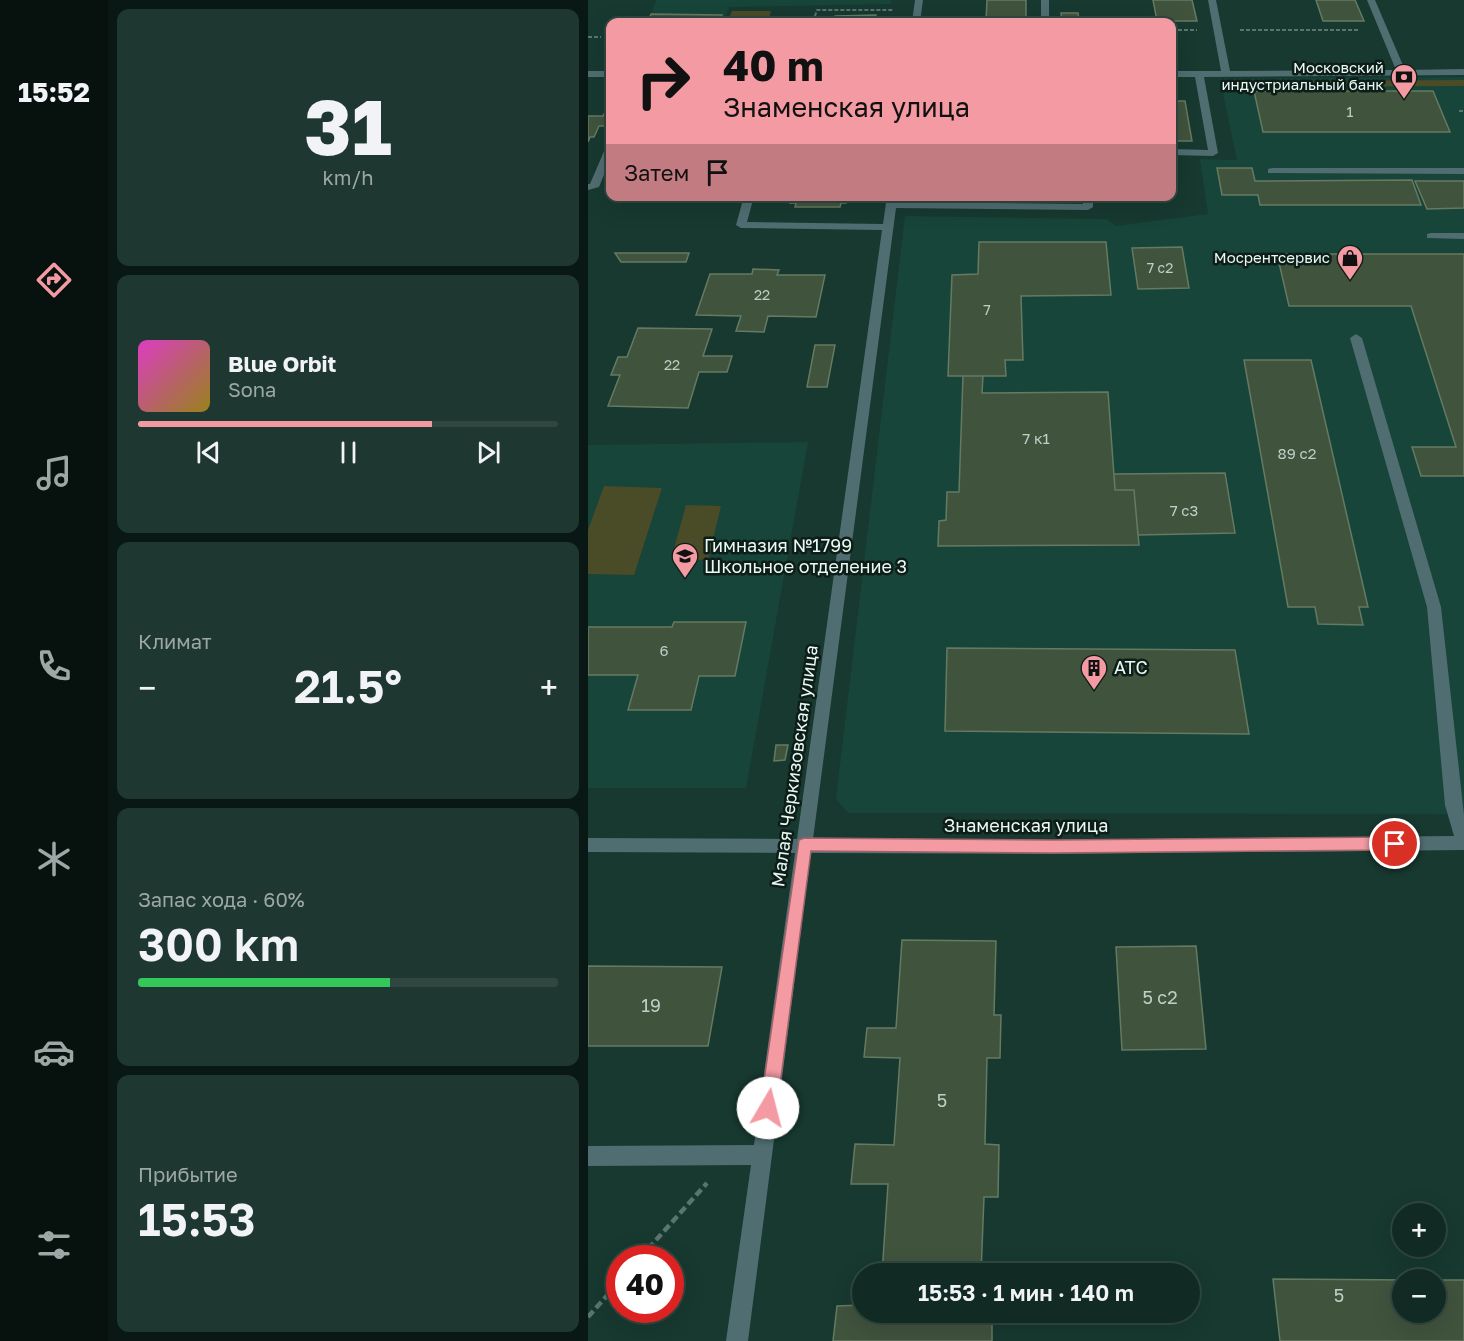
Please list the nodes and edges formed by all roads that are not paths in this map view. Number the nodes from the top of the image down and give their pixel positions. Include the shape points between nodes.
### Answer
1 (919, 0) edge
2 (1045, 0) edge
3 (1212, 0) edge
4 (1371, 0) edge
5 (917, 18) edge
6 (1045, 18) edge
7 (1401, 72) junction
8 (1464, 72) edge
9 (1227, 73) junction
10 (588, 74) edge
11 (606, 74) edge
12 (1176, 74) edge
13 (1199, 74) junction
14 (1176, 152) edge
15 (606, 158) edge
16 (1272, 171) dead end
17 (1464, 171) edge
18 (588, 187) edge
19 (748, 201) edge
20 (891, 201) edge
21 (1088, 201) edge
22 (888, 227) junction
23 (1431, 236) dead end
24 (1464, 236) edge
25 (1356, 338) dead end
26 (1464, 843) edge
27 (804, 844) junction
28 (588, 845) edge
29 (762, 1155) junction
30 (588, 1156) edge
31 (737, 1341) edge

1 - 5 street
2 - 6 street
3 - 9 street
4 - 7 street
7 - 8 street
7 - 9 street
9 - 13 street
10 - 11 street
12 - 13 street
13 - 14 street via 1213,153
15 - 18 street via 594,187
16 - 17 street
19 - 22 street via 741,225
20 - 21 street via 1088,207
20 - 22 street, Малая Черкизовская улица
22 - 27 street, Малая Черкизовская улица
23 - 24 street
25 - 26 street via 1434,607 1453,805
26 - 27 street, Знаменская улица via 1054,847
27 - 28 street, Знаменская улица
27 - 29 street, Малая Черкизовская улица
29 - 30 street
29 - 31 street, Малая Черкизовская улица

